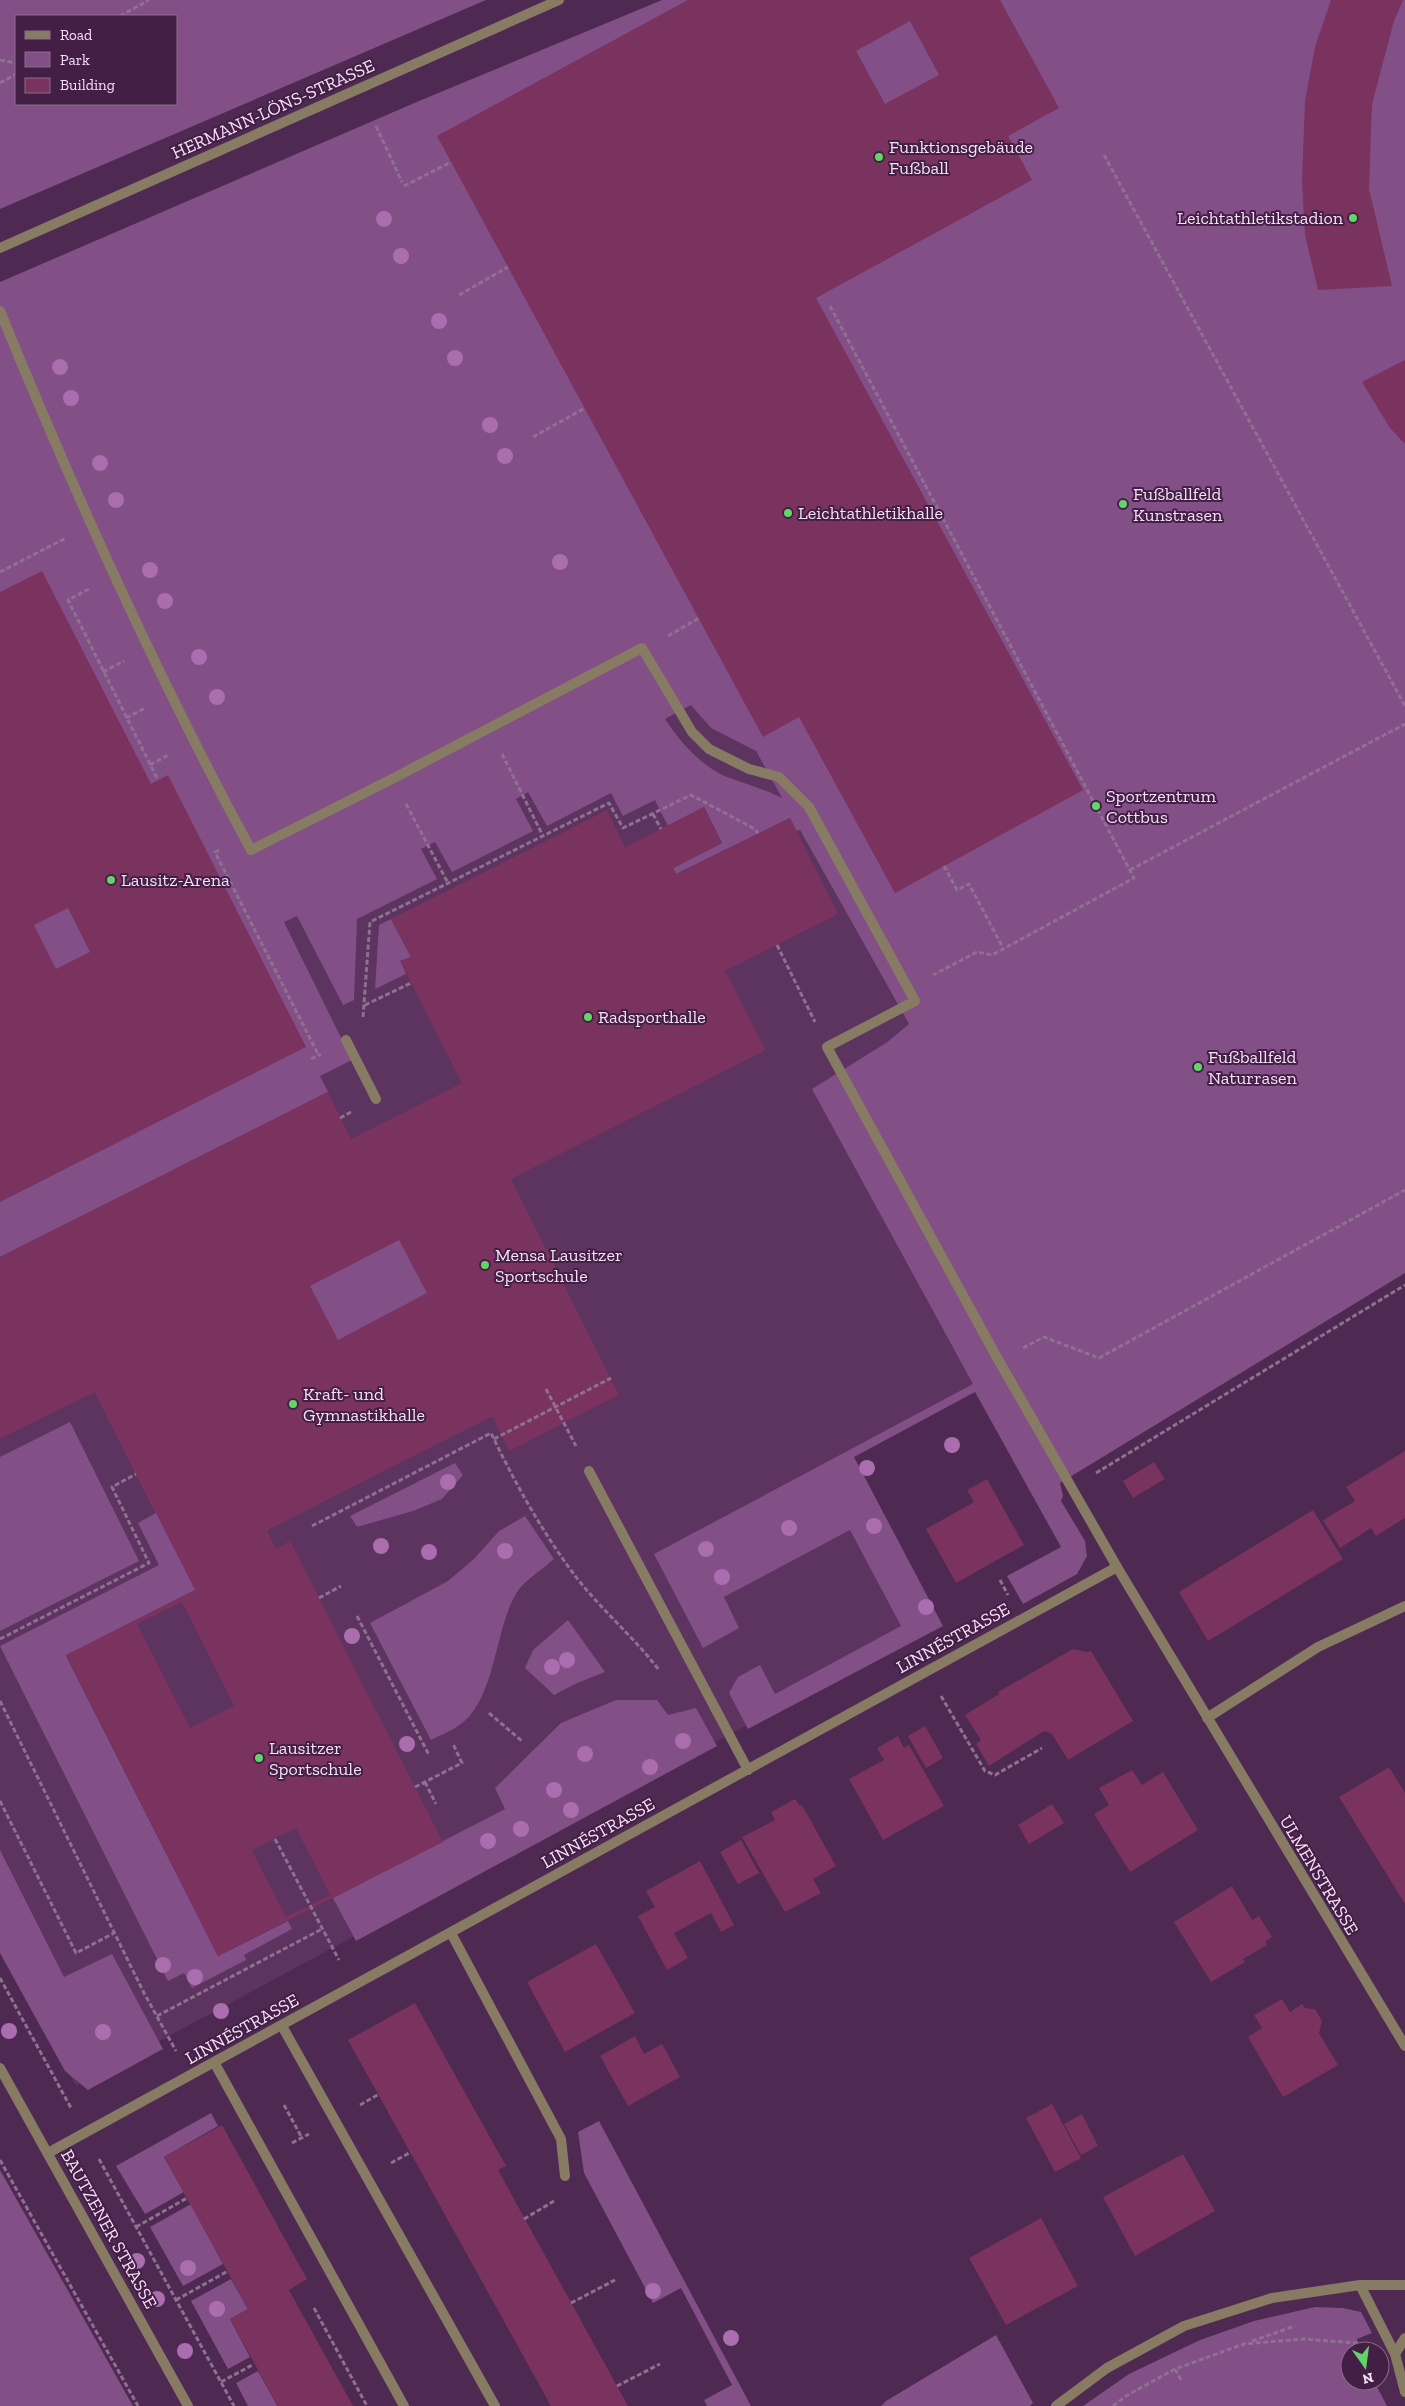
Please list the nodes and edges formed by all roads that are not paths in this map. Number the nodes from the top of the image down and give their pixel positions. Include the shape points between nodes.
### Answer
1 (559, 0) edge
2 (0, 248) edge
3 (0, 312) edge
4 (346, 1040) road end
5 (376, 1099) dead end
6 (589, 1471) dead end
7 (1116, 1567) junction
8 (1405, 1606) edge
9 (1207, 1718) junction
10 (748, 1770) junction
11 (451, 1933) junction
12 (282, 2026) junction
13 (1405, 2046) edge
14 (214, 2062) junction
15 (0, 2068) edge
16 (48, 2153) junction
17 (565, 2176) dead end
18 (1360, 2285) junction
19 (1405, 2285) edge
20 (1405, 2338) edge
21 (1395, 2354) junction
22 (1405, 2392) edge
23 (188, 2406) edge
24 (404, 2406) edge
25 (495, 2406) edge
26 (1056, 2406) edge

1 - 2 street, HERMANN-LÖNS-STRASSE
3 - 7 street via 145,643 202,760 251,850 642,648 692,732 709,749 750,769 779,777 809,807 915,1001 827,1047
4 - 5 street
6 - 10 street
7 - 9 street
7 - 10 street, LINNÉSTRASSE
8 - 9 street via 1318,1647
9 - 13 street, ULMENSTRASSE
10 - 11 street, LINNÉSTRASSE
11 - 12 street, LINNÉSTRASSE
11 - 17 street via 561,2139
12 - 14 street, LINNÉSTRASSE
12 - 25 street
14 - 16 street, LINNÉSTRASSE
14 - 24 street
15 - 16 street, BAUTZENER STRASSE
16 - 23 street, BAUTZENER STRASSE
18 - 19 street
18 - 21 street
18 - 26 street via 1272,2298 1184,2326 1107,2368
20 - 21 street
21 - 22 street

